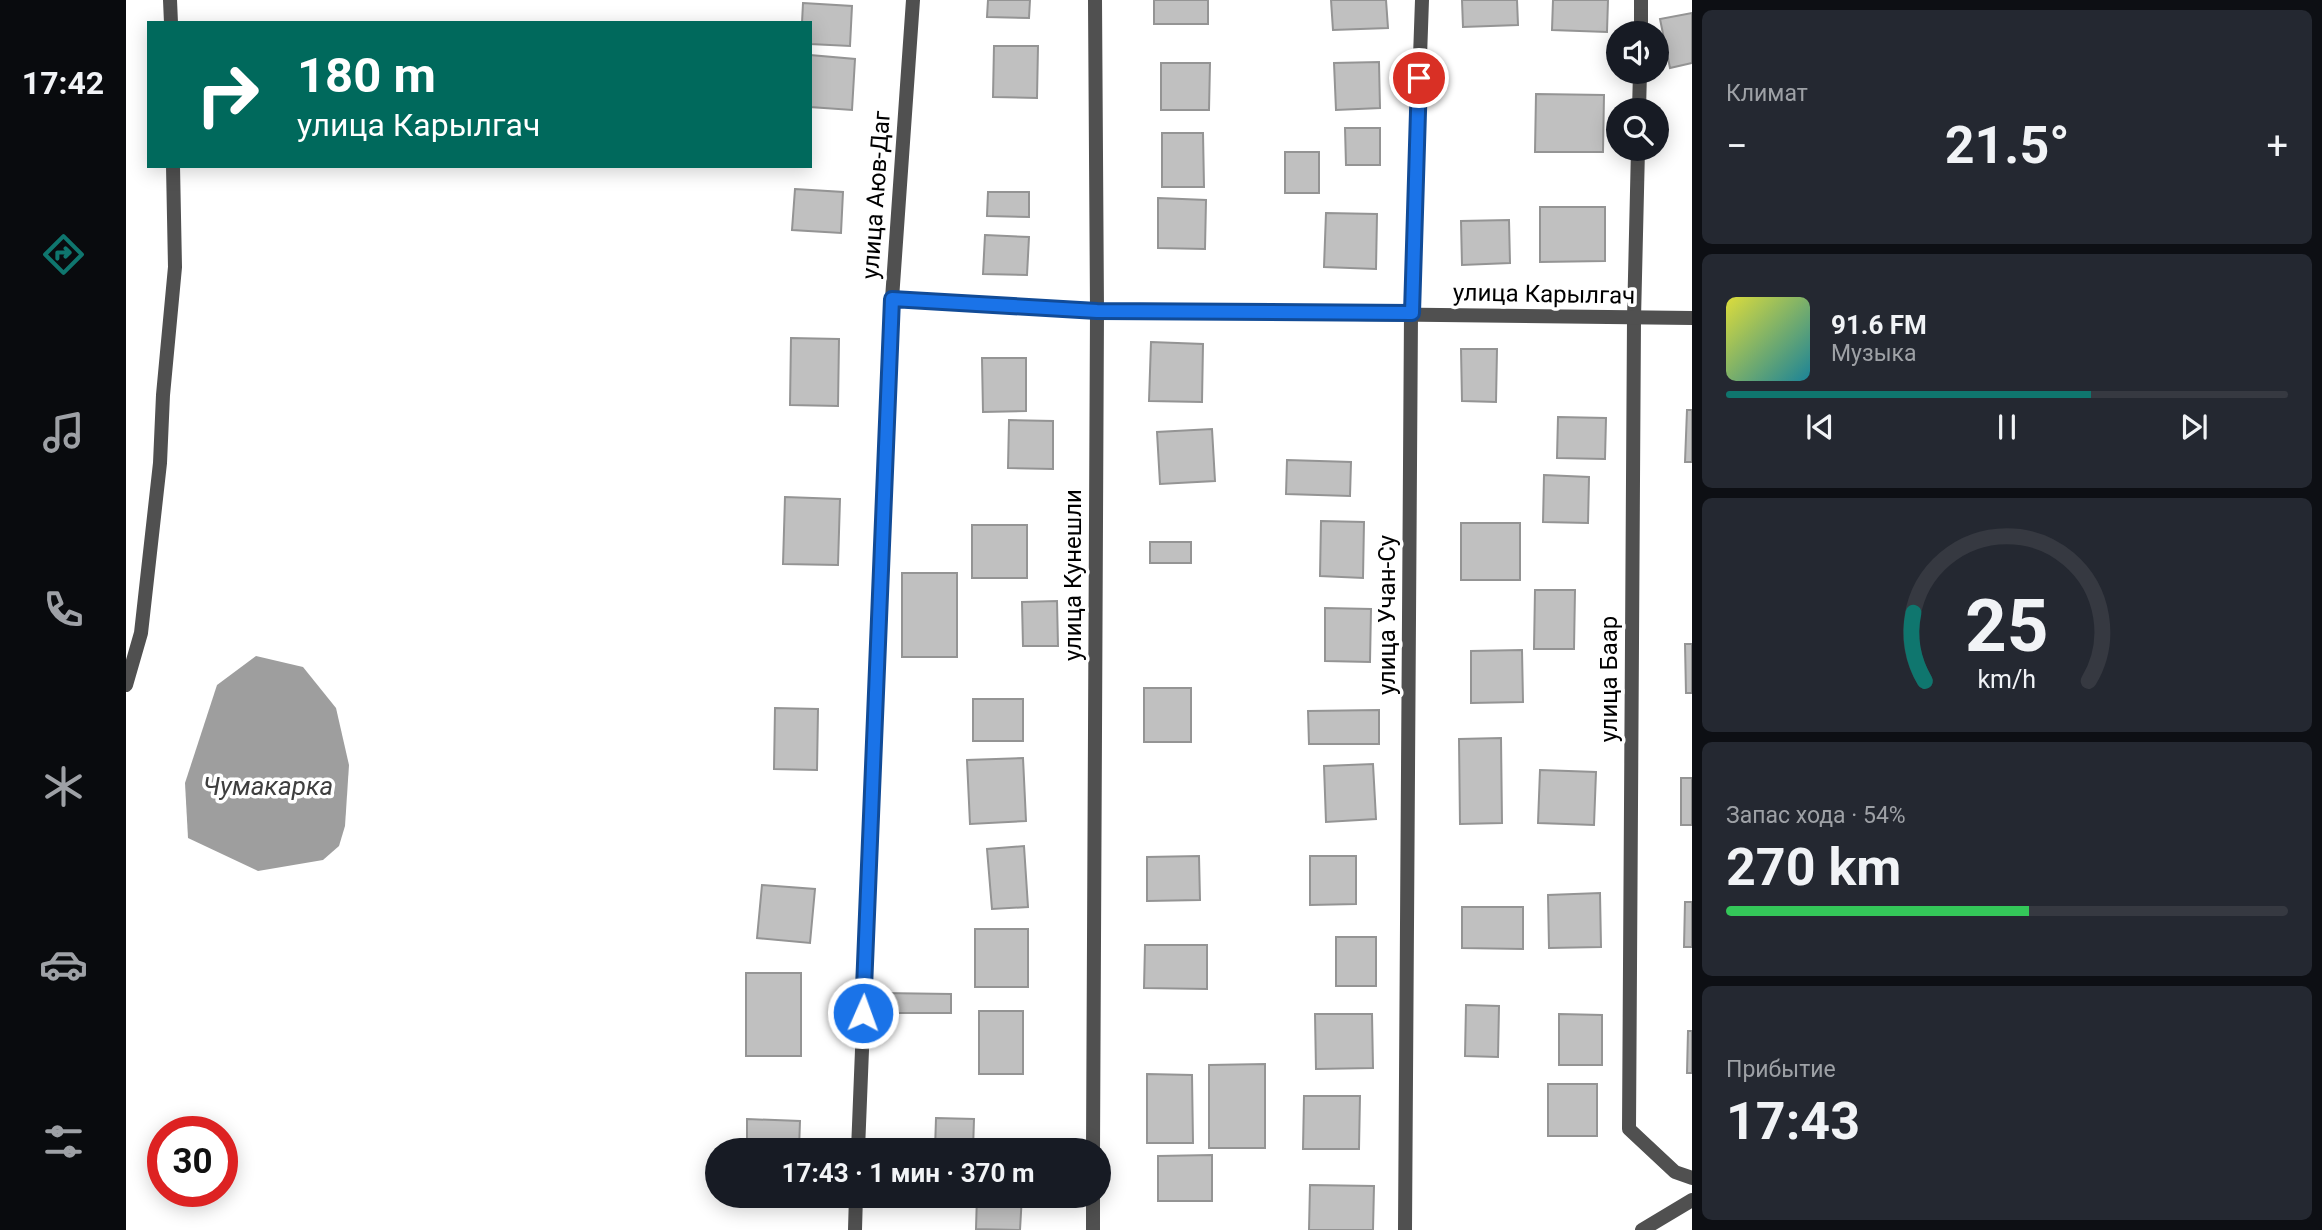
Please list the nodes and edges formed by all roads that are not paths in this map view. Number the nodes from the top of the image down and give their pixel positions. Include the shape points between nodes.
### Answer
1 (170, 0) edge
2 (913, 0) edge
3 (1095, 0) edge
4 (1422, 0) edge
5 (1642, 0) edge
6 (172, 21) edge
7 (1641, 21) edge
8 (1638, 161) edge
9 (173, 168) edge
10 (892, 299) junction
11 (1097, 311) junction
12 (1412, 313) junction
13 (1692, 318) edge
14 (1634, 319) junction
15 (126, 685) edge
16 (858, 1138) edge
17 (1093, 1138) edge
18 (1692, 1178) edge
19 (1692, 1200) edge
20 (856, 1208) edge
21 (1093, 1208) edge
22 (855, 1230) edge
23 (1093, 1230) edge
24 (1405, 1230) edge
25 (1642, 1230) edge

1 - 6 street
2 - 10 street, улица Аюв-Даг
3 - 11 street, улица Кунешли
4 - 12 street, улица Учан-Су
5 - 7 street
8 - 14 street, улица Баар
9 - 15 street via 175,267 160,463 141,633
10 - 11 street, улица Карылгач
10 - 16 street, улица Аюв-Даг
11 - 12 street, улица Карылгач
11 - 17 street, улица Кунешли
12 - 14 street, улица Карылгач
12 - 24 street, улица Учан-Су
13 - 14 street, улица Карылгач
14 - 18 street, улица Баар via 1629,1129 1675,1172
19 - 25 street
20 - 22 street
21 - 23 street

